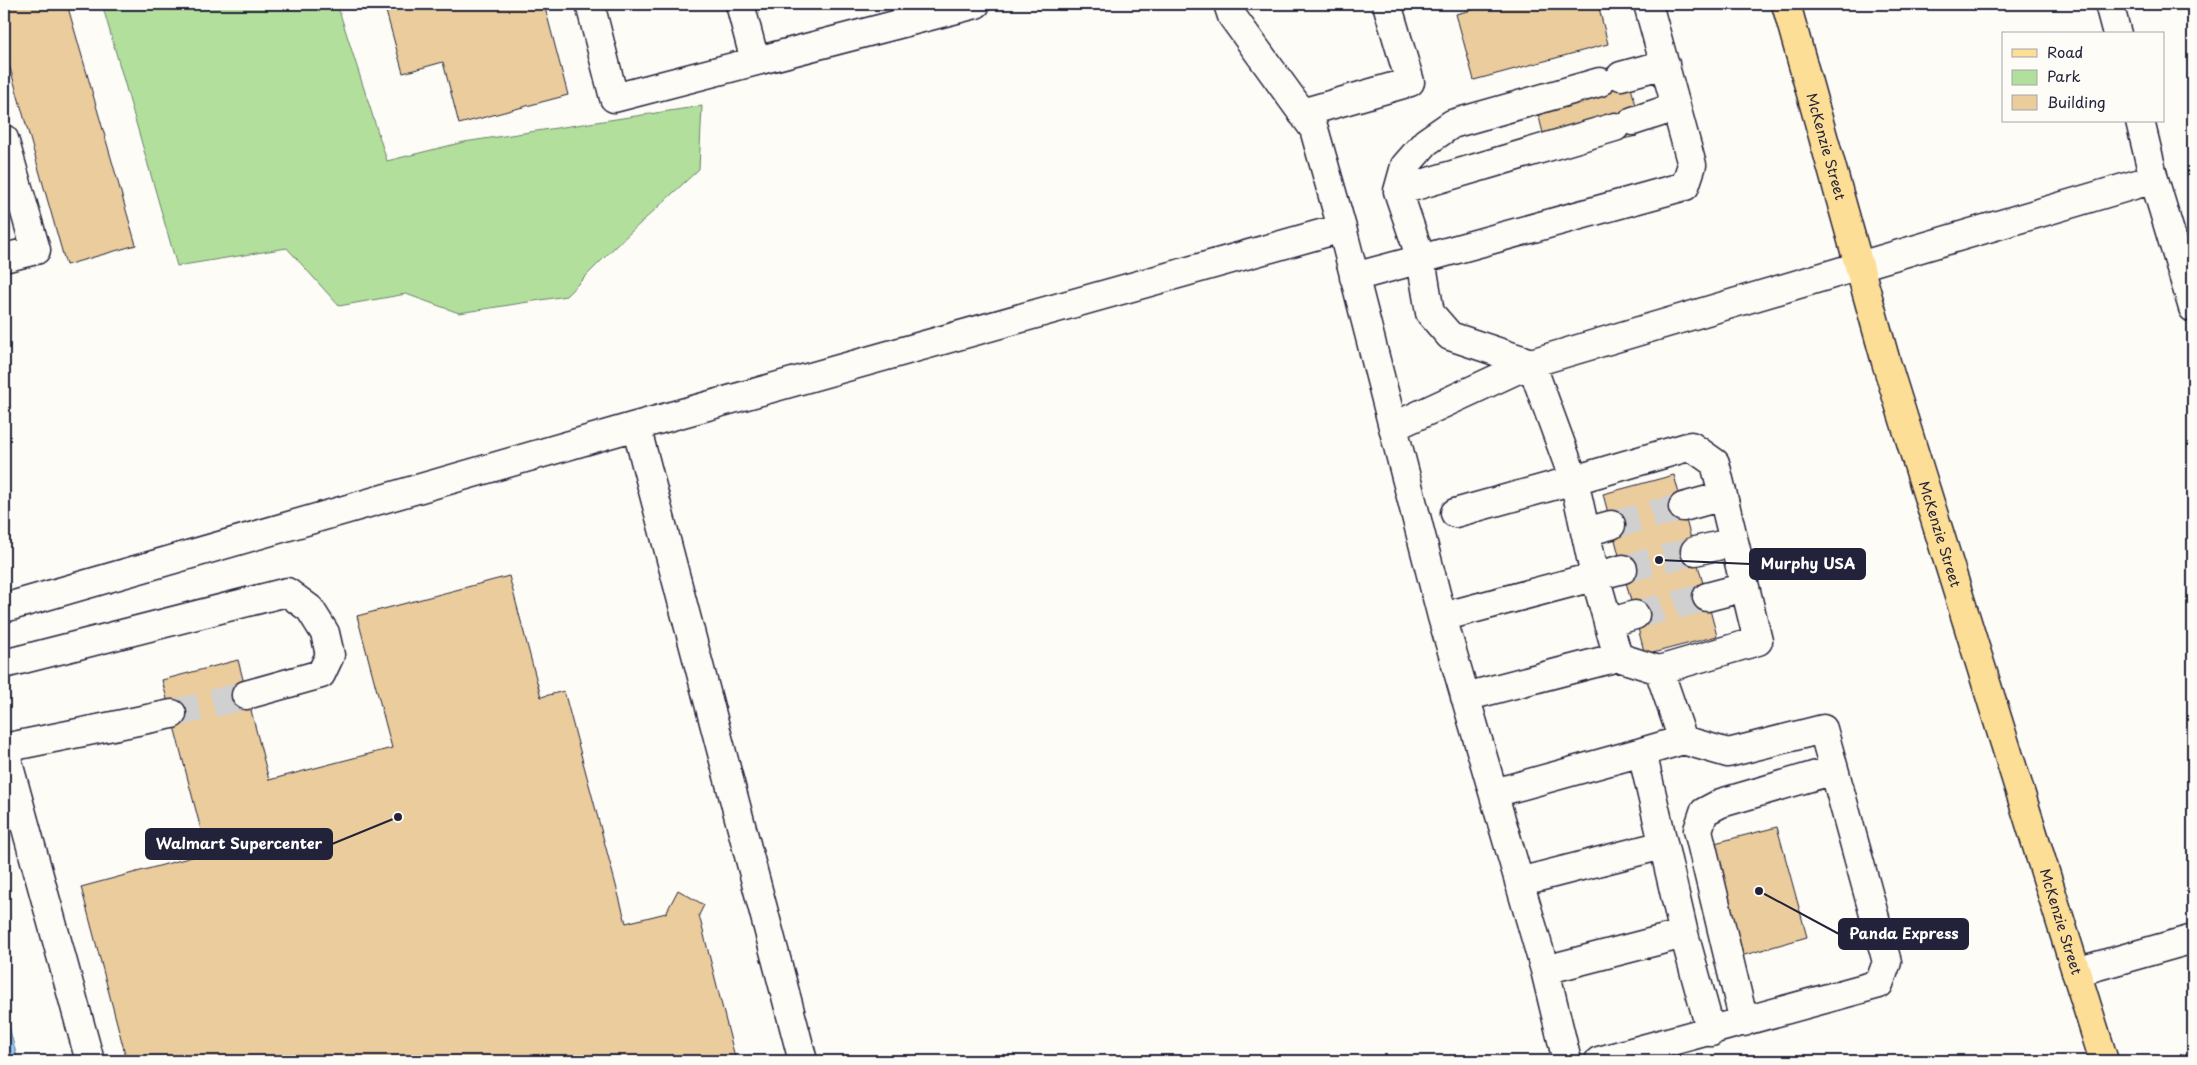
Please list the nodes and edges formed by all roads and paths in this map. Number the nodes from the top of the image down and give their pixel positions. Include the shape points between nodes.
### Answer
1 (590, 4) edge
2 (740, 4) edge
3 (976, 4) edge
4 (1228, 4) edge
5 (1387, 4) edge
6 (1648, 4) edge
7 (1786, 4) edge
8 (2110, 4) edge
9 (2117, 32) edge
10 (755, 61) junction
11 (1665, 64) junction
12 (1676, 107) junction
13 (1302, 113) junction
14 (2140, 122) edge
15 (4, 139) edge
16 (2154, 178) junction
17 (1398, 191) junction
18 (1342, 228) junction
19 (4, 258) edge
20 (1421, 259) junction
21 (1859, 266) junction
22 (1354, 277) junction
23 (2193, 308) edge
24 (1531, 363) junction
25 (636, 426) junction
26 (1393, 427) junction
27 (1574, 480) junction
28 (1723, 496) junction
29 (1683, 507) tunnel mouth
30 (1455, 513) dead end
31 (1611, 525) tunnel mouth
32 (1585, 532) junction
33 (1734, 542) junction
34 (1695, 551) tunnel mouth
35 (1623, 569) tunnel mouth
36 (1595, 576) junction
37 (1745, 587) junction
38 (1706, 598) tunnel mouth
39 (4, 608) edge
40 (1635, 615) tunnel mouth
41 (1442, 617) junction
42 (1608, 623) junction
43 (1618, 657) junction
44 (4, 664) edge
45 (1659, 670) junction
46 (246, 695) tunnel mouth
47 (1465, 697) junction
48 (172, 714) tunnel mouth
49 (1682, 740) junction
50 (4, 748) edge
51 (1642, 752) junction
52 (1834, 770) junction
53 (1494, 793) junction
54 (1663, 845) junction
55 (1519, 882) junction
56 (1684, 934) junction
57 (2193, 939) edge
58 (1544, 970) junction
59 (2076, 972) junction
60 (1744, 1022) junction
61 (1711, 1032) junction
62 (90, 1061) edge
63 (803, 1061) edge
64 (1567, 1061) edge
65 (1599, 1061) edge
66 (2104, 1061) edge

1 - 10 lane via 614,98
2 - 10 lane
3 - 10 lane
4 - 13 lane via 1232,16
5 - 13 lane via 1410,82
6 - 11 lane
7 - 21 main road, McKenzie Street
8 - 9 lane
11 - 12 lane
11 - 17 lane via 1452,124 1426,142 1405,166
12 - 17 lane
12 - 20 lane via 1692,165 1685,186
13 - 18 lane via 1314,129
14 - 16 lane
15 - 19 lane via 36,250
16 - 21 lane
16 - 23 lane
17 - 20 lane
18 - 22 lane
18 - 25 lane
20 - 22 lane
20 - 24 lane via 1430,313 1450,336
21 - 24 lane
21 - 59 main road, McKenzie Street via 1949,568
22 - 26 lane
24 - 26 lane
24 - 27 lane
25 - 39 lane
25 - 63 lane
26 - 41 lane
27 - 28 lane via 1691,446 1715,463
27 - 30 lane
27 - 32 lane
28 - 29 lane
28 - 33 lane
31 - 32 lane
32 - 36 lane
33 - 34 lane
33 - 37 lane
35 - 36 lane
36 - 41 lane
36 - 42 lane
37 - 38 lane
37 - 45 lane via 1758,641
40 - 42 lane
41 - 47 lane
42 - 43 lane
43 - 45 lane
43 - 47 lane
44 - 46 lane via 286,592 310,609 325,633 330,655 321,674
45 - 49 lane
47 - 53 lane
48 - 50 lane
49 - 51 lane
49 - 52 lane via 1728,753 1823,730
50 - 62 lane
51 - 53 lane
51 - 54 lane
52 - 60 lane via 1721,803 1704,812 1698,830
52 - 60 lane via 1887,962 1879,984
53 - 55 lane
54 - 55 lane
54 - 56 lane
55 - 58 lane
56 - 58 lane
56 - 61 lane
57 - 59 lane
58 - 64 lane
59 - 66 main road, McKenzie Street
60 - 61 lane
61 - 65 lane

